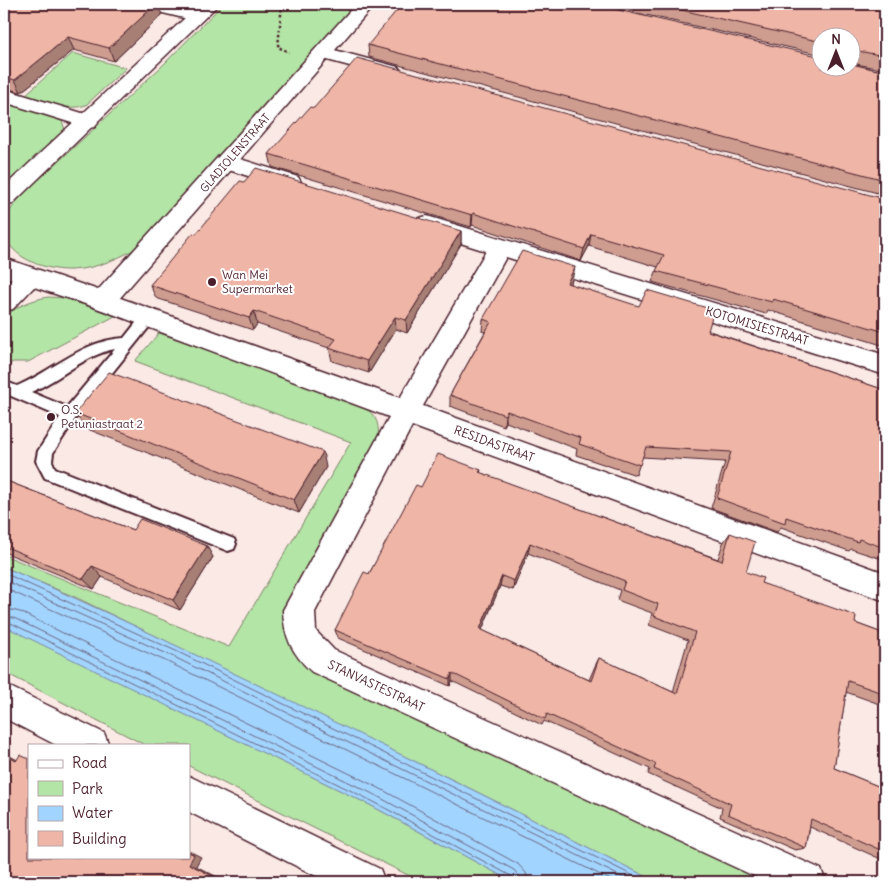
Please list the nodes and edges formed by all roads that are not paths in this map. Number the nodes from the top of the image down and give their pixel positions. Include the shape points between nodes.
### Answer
1 (148, 4) edge
2 (366, 4) edge
3 (203, 10) edge
4 (323, 53) junction
5 (409, 76) edge
6 (4, 95) edge
7 (88, 122) junction
8 (227, 162) junction
9 (312, 188) edge
10 (4, 199) edge
11 (406, 218) edge
12 (500, 247) junction
13 (4, 267) edge
14 (30, 276) junction
15 (103, 301) junction
16 (4, 302) edge
17 (148, 318) junction
18 (127, 343) junction
19 (885, 365) edge
20 (10, 390) edge
21 (406, 412) junction
22 (70, 415) junction
23 (228, 544) dead end
24 (885, 587) edge
25 (4, 700) edge
26 (90, 744) edge
27 (190, 794) edge
28 (367, 882) edge
29 (808, 882) edge

1 - 3 street
2 - 4 street, GLADIOLENSTRAAT
3 - 7 street
4 - 5 street
4 - 8 street, GLADIOLENSTRAAT
6 - 7 street
7 - 10 street
8 - 9 street
8 - 15 street, GLADIOLENSTRAAT
11 - 12 street, KOTOMISIESTRAAT
12 - 19 street, KOTOMISIESTRAAT
12 - 21 street, STANVASTESTRAAT
13 - 14 street, RESIDASTRAAT
14 - 15 street, RESIDASTRAAT
14 - 16 street
15 - 17 street, RESIDASTRAAT
17 - 18 lane
17 - 21 street, RESIDASTRAAT
18 - 20 lane via 88,352 38,384
18 - 22 lane
20 - 22 lane
21 - 24 street, RESIDASTRAAT
21 - 29 street, STANVASTESTRAAT via 299,610 304,645 323,661
22 - 23 lane via 46,451 44,461 50,473
25 - 26 street
27 - 28 street

